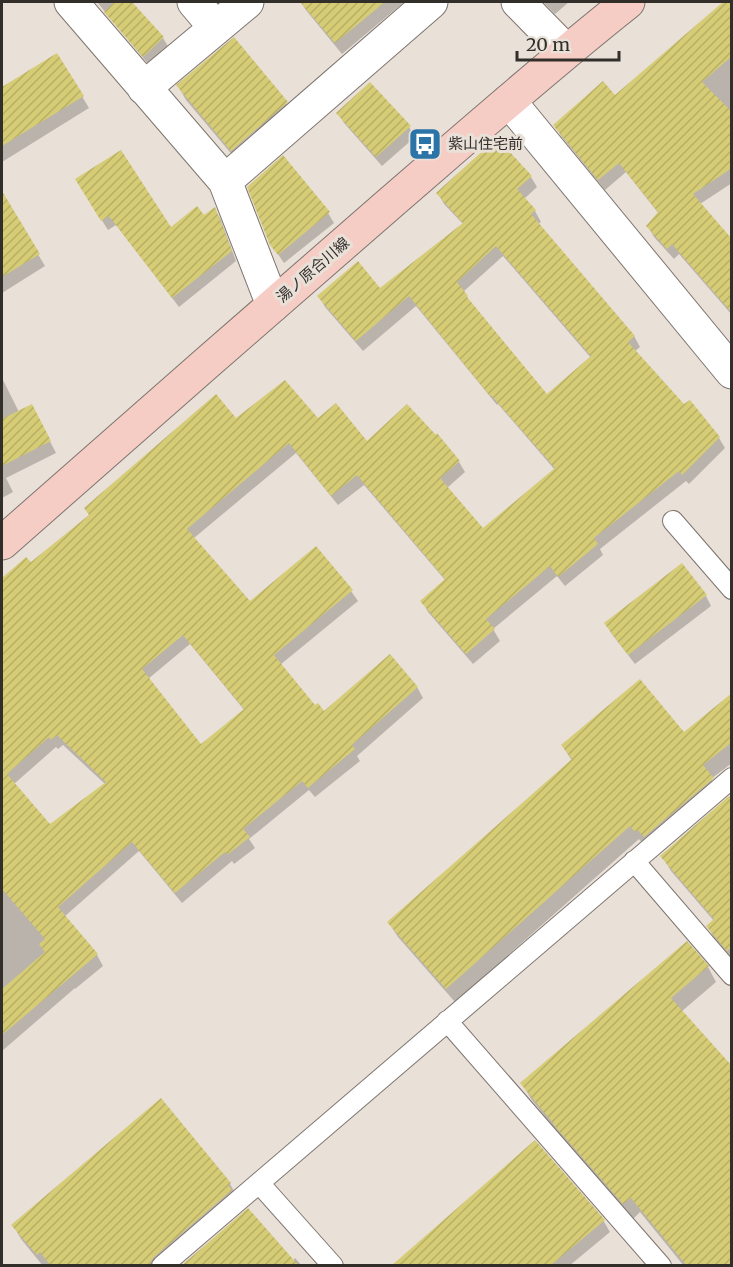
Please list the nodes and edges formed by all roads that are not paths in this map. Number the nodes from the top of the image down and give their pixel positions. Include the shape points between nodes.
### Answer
1 (71, 2) edge
2 (194, 2) edge
3 (247, 2) edge
4 (431, 2) edge
5 (518, 2) edge
6 (628, 2) edge
7 (216, 28) junction
8 (566, 51) junction
9 (144, 88) junction
10 (509, 101) junction
11 (225, 181) junction
12 (273, 305) junction
13 (732, 372) edge
14 (673, 521) dead end
15 (2, 543) edge
16 (732, 589) edge
17 (732, 778) edge
18 (634, 861) junction
19 (732, 975) edge
20 (447, 1021) junction
21 (259, 1183) junction
22 (162, 1266) edge
23 (333, 1266) edge
24 (661, 1266) edge

1 - 9 street
2 - 7 street
3 - 7 street
4 - 11 street
5 - 8 street
6 - 8 main road, 湯ノ原合川線
7 - 9 street
8 - 10 main road, 湯ノ原合川線
9 - 11 street
10 - 12 main road, 湯ノ原合川線
10 - 13 street
11 - 12 street
12 - 15 main road, 湯ノ原合川線
14 - 16 lane
17 - 18 lane
18 - 19 lane
18 - 20 lane
20 - 21 lane
20 - 24 lane
21 - 22 lane
21 - 23 lane

